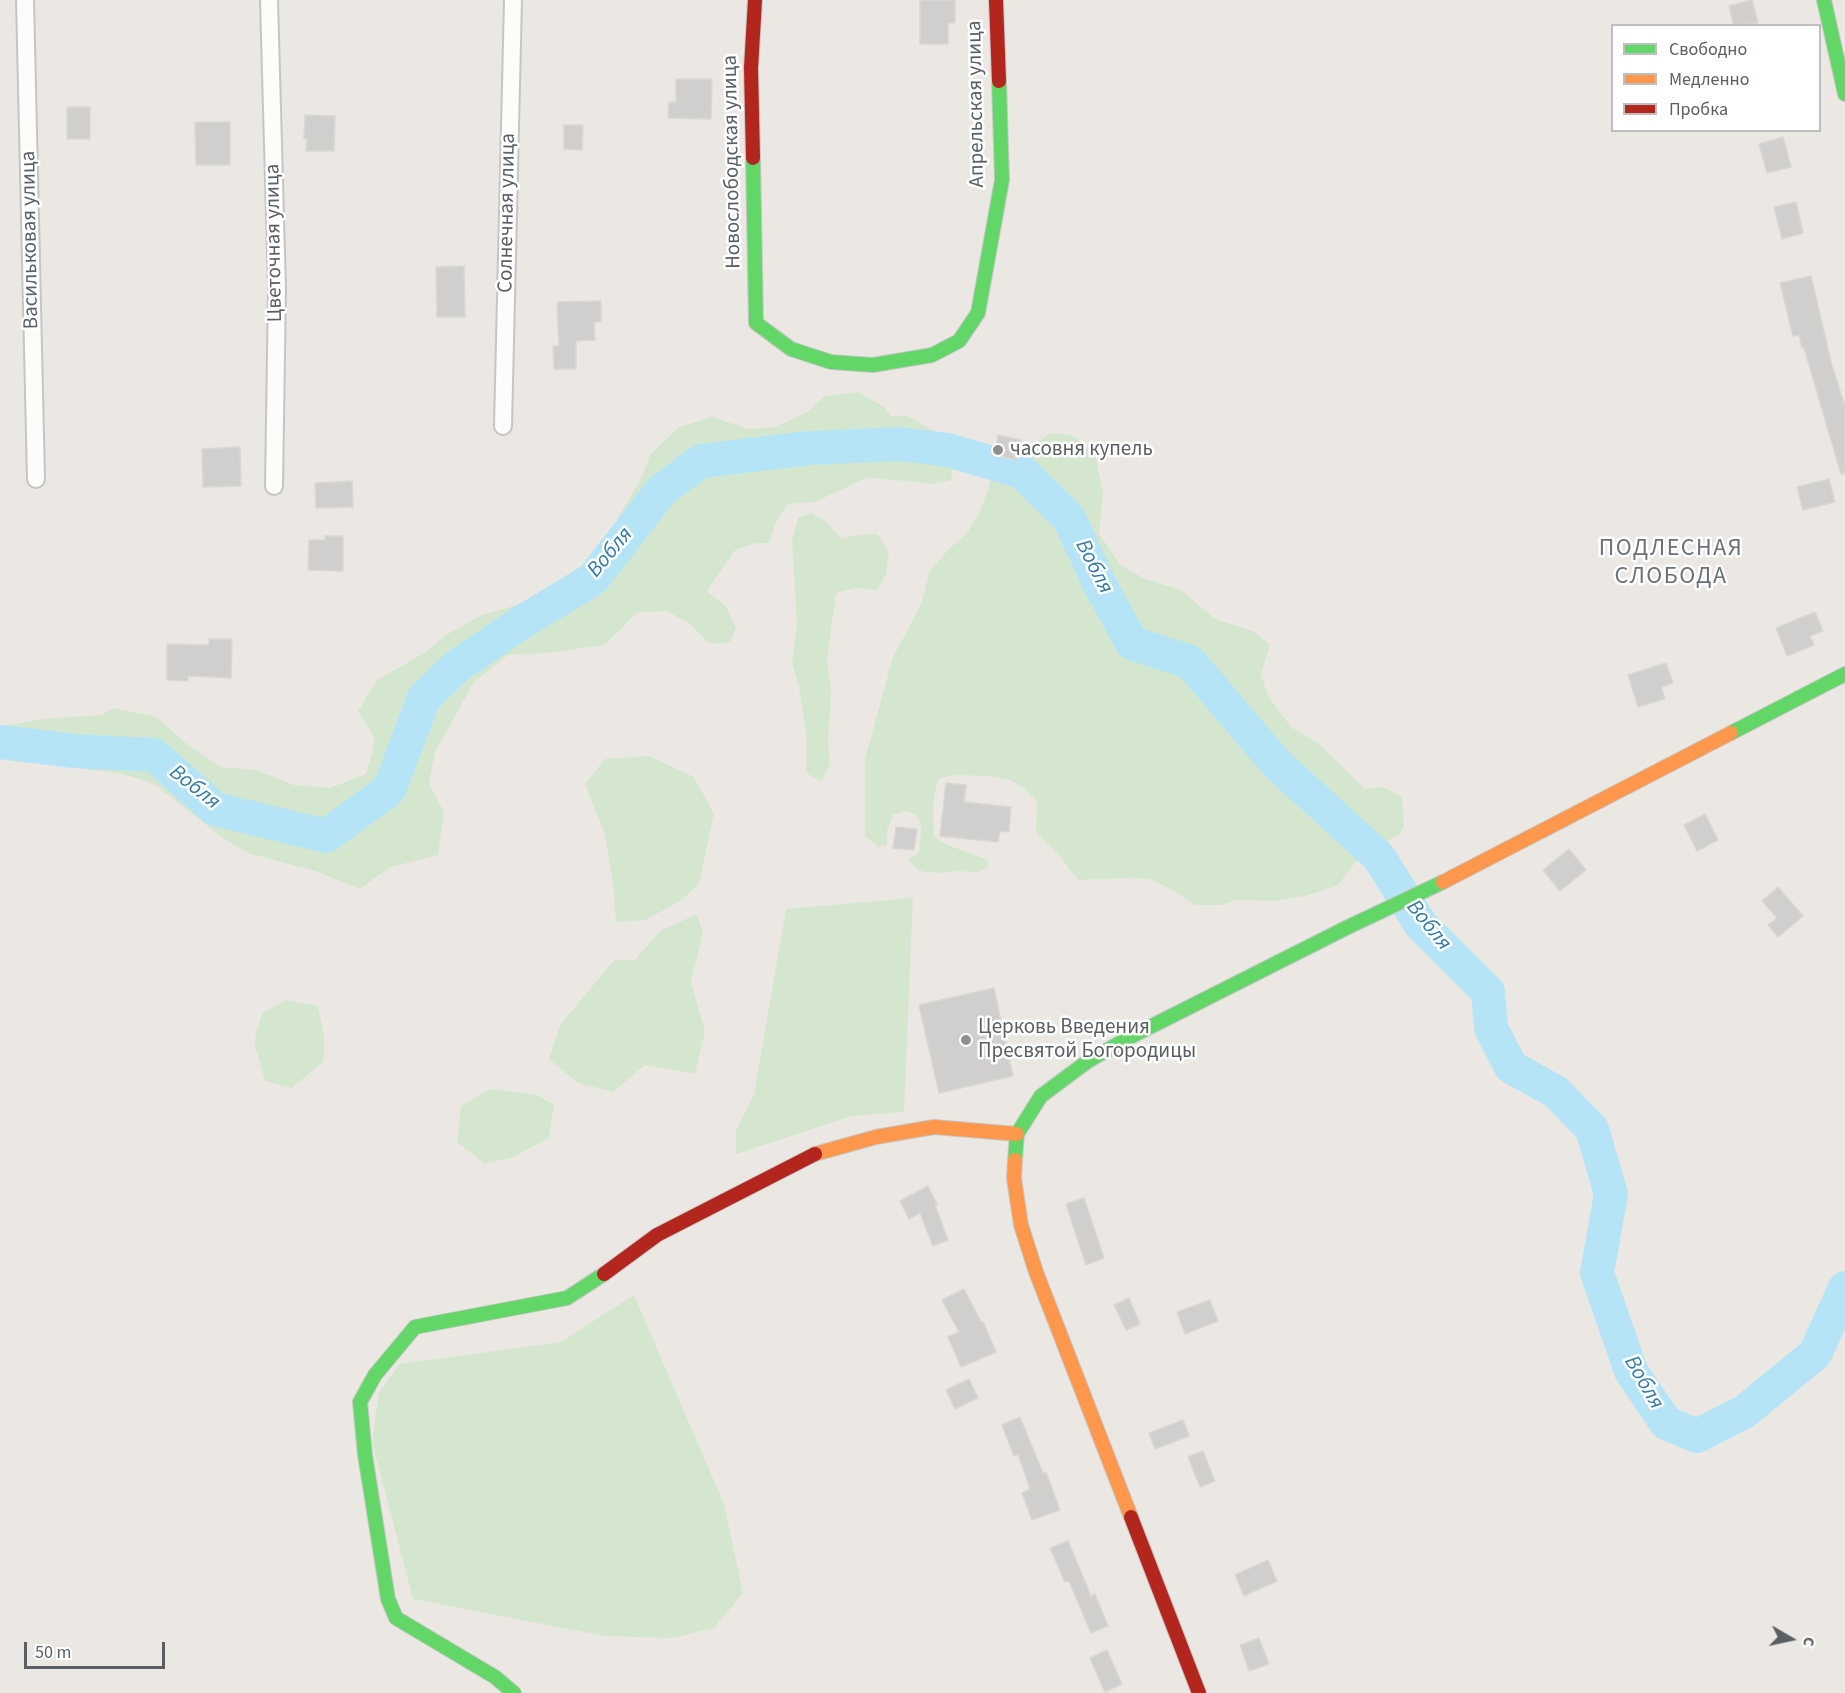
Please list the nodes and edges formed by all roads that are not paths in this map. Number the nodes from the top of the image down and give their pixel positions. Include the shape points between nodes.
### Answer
1 (25, 0) edge
2 (269, 0) edge
3 (513, 0) edge
4 (754, 0) edge
5 (996, 0) edge
6 (1824, 0) edge
7 (1840, 52) edge
8 (1845, 94) edge
9 (978, 313) joint
10 (503, 426) dead end
11 (36, 479) dead end
12 (274, 486) dead end
13 (1845, 675) edge
14 (1017, 1134) junction
15 (514, 1693) edge
16 (1200, 1693) edge

1 - 11 street, Васильковая улица
2 - 12 street, Цветочная улица via 277,289
3 - 10 street, Солнечная улица
4 - 9 street, Новослободская улица via 751,68 756,323 791,349 831,362 873,365 932,355 959,341
5 - 9 street, Апрельская улица via 1002,180
6 - 7 street
7 - 8 street
13 - 14 street via 1457,875 1142,1031 1088,1061 1041,1096
14 - 15 street via 934,1127 876,1137 812,1155 657,1235 567,1298 415,1328 375,1375 360,1402 388,1599 396,1618 495,1677
14 - 16 street via 1014,1178 1021,1225 1036,1272

